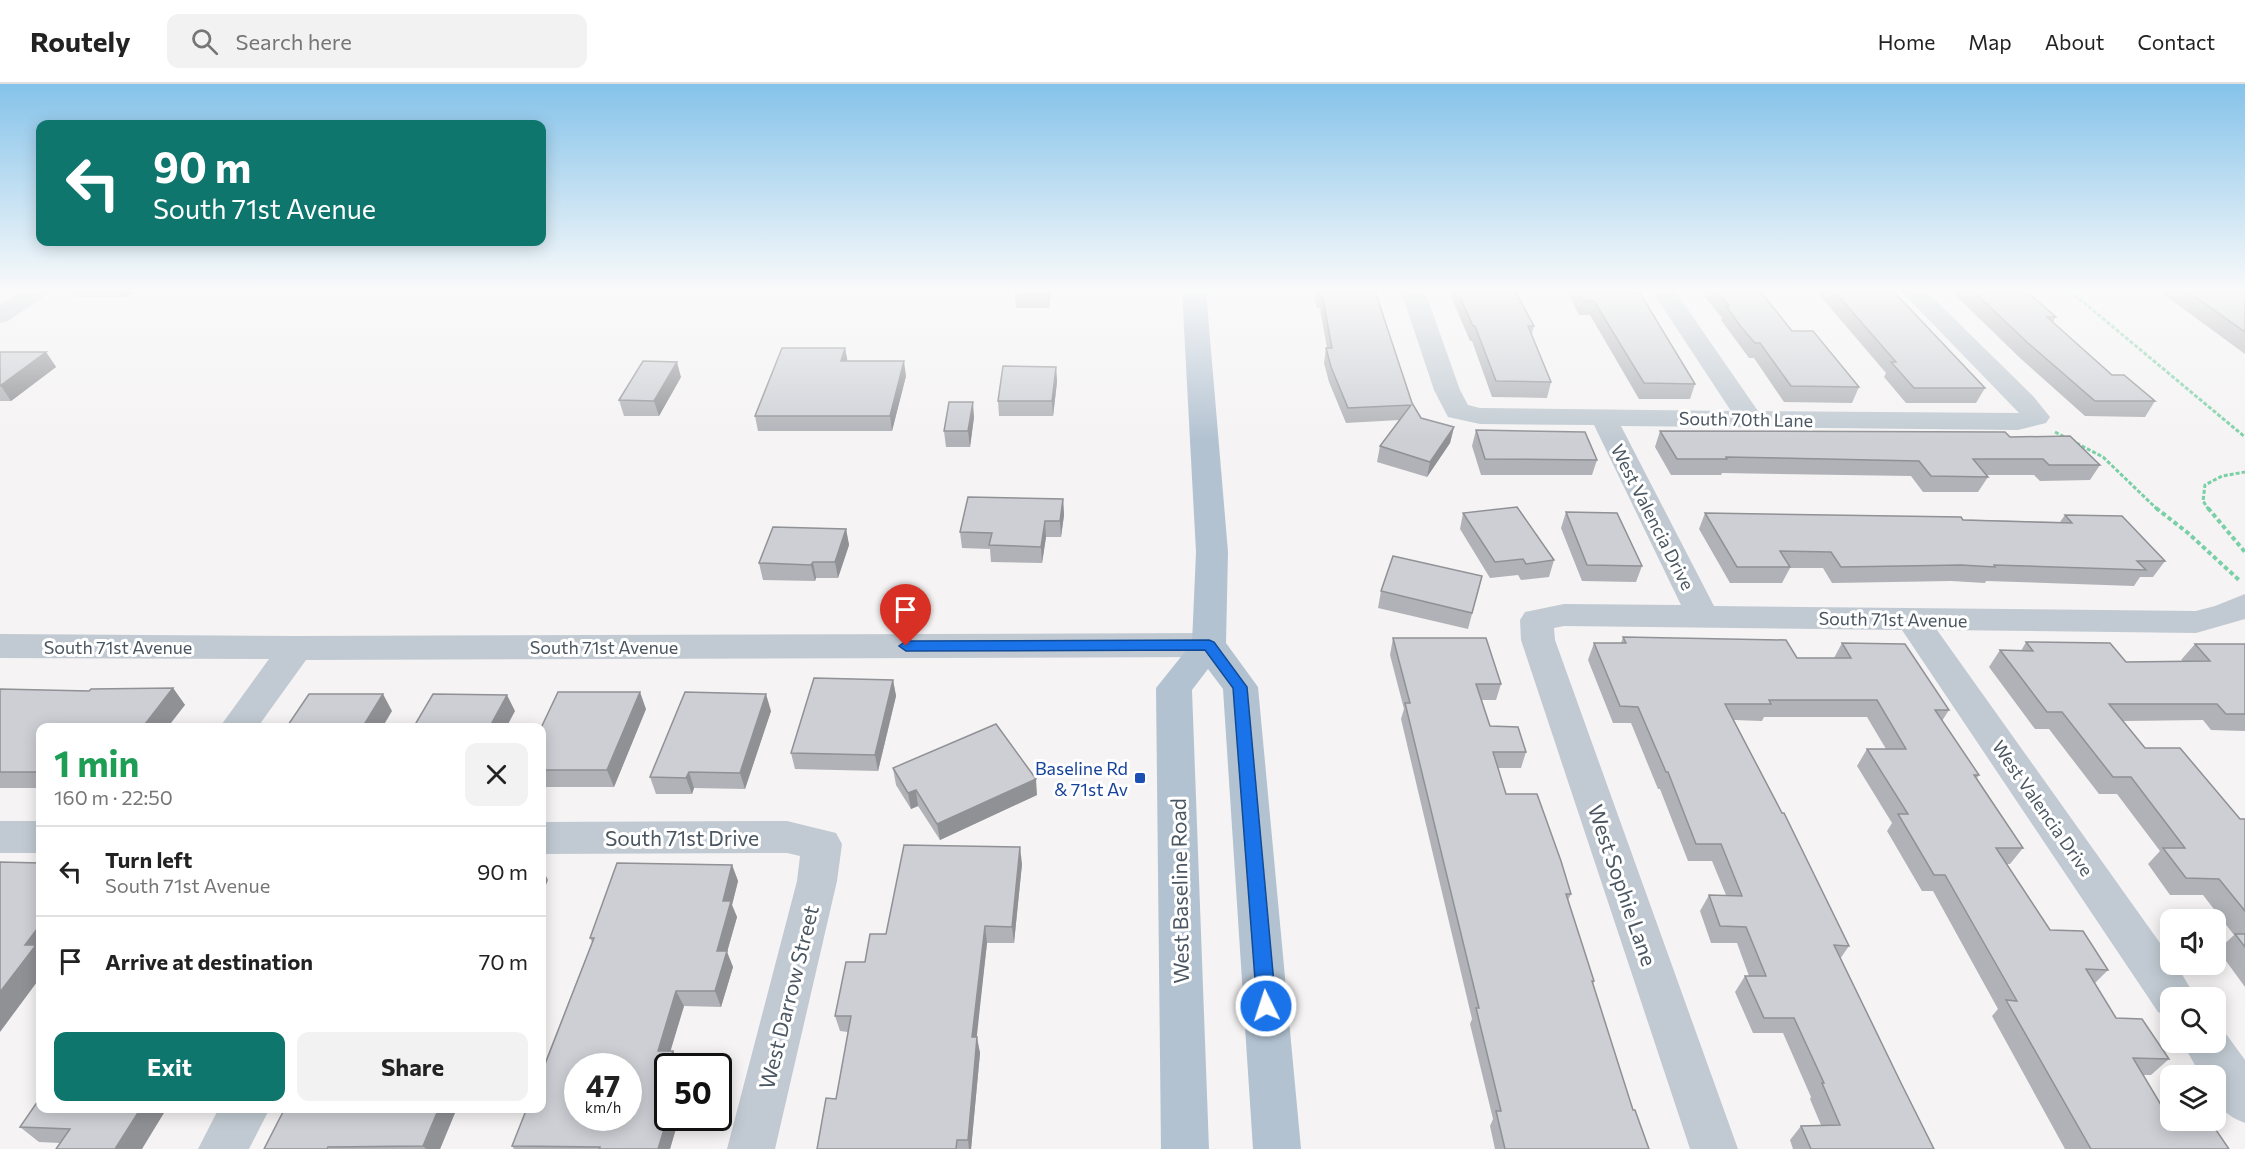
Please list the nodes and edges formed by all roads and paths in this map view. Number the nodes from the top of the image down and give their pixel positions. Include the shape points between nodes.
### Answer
1 (1197, 341) edge
2 (1430, 341) edge
3 (1697, 341) edge
4 (1963, 341) edge
5 (2130, 341) edge
6 (1603, 417) junction
7 (1750, 419) junction
8 (2031, 419) junction
9 (2245, 436) edge
10 (2245, 472) edge
11 (2245, 552) edge
12 (2245, 585) edge
13 (2245, 605) edge
14 (1703, 616) junction
15 (1912, 619) junction
16 (1537, 620) joint
17 (1209, 645) junction
18 (0, 646) edge
19 (296, 648) junction
20 (241, 723) edge
21 (0, 837) edge
22 (36, 837) edge
23 (546, 838) edge
24 (822, 844) joint
25 (2166, 987) edge
26 (2213, 1053) edge
27 (2245, 1100) edge
28 (243, 1113) edge
29 (222, 1149) edge
30 (751, 1149) edge
31 (1185, 1149) edge
32 (1277, 1149) edge
33 (1714, 1149) edge

1 - 17 main road via 1212,552
2 - 6 street, South 70th Lane via 1457,411 1480,416
3 - 7 street
4 - 8 street via 2024,402
5 - 9 path
6 - 7 street, South 70th Lane
6 - 14 street, West Valencia Drive
7 - 8 street, South 70th Lane
8 - 12 path via 2103,457
10 - 11 path via 2205,485 2203,501
13 - 15 street, South 71st Avenue via 2196,622
14 - 15 street, South 71st Avenue
14 - 16 street, South 71st Avenue via 1564,615
15 - 25 street, West Valencia Drive
16 - 33 street, West Sophie Lane via 1538,640
17 - 19 street, South 71st Avenue
17 - 31 main road, West Baseline Road via 1174,688
17 - 32 main road via 1240,687
18 - 19 street, South 71st Avenue
19 - 20 street
21 - 22 street
23 - 24 street, South 71st Drive via 787,837
24 - 30 street, West Darrow Street via 817,881
26 - 27 street
28 - 29 street

